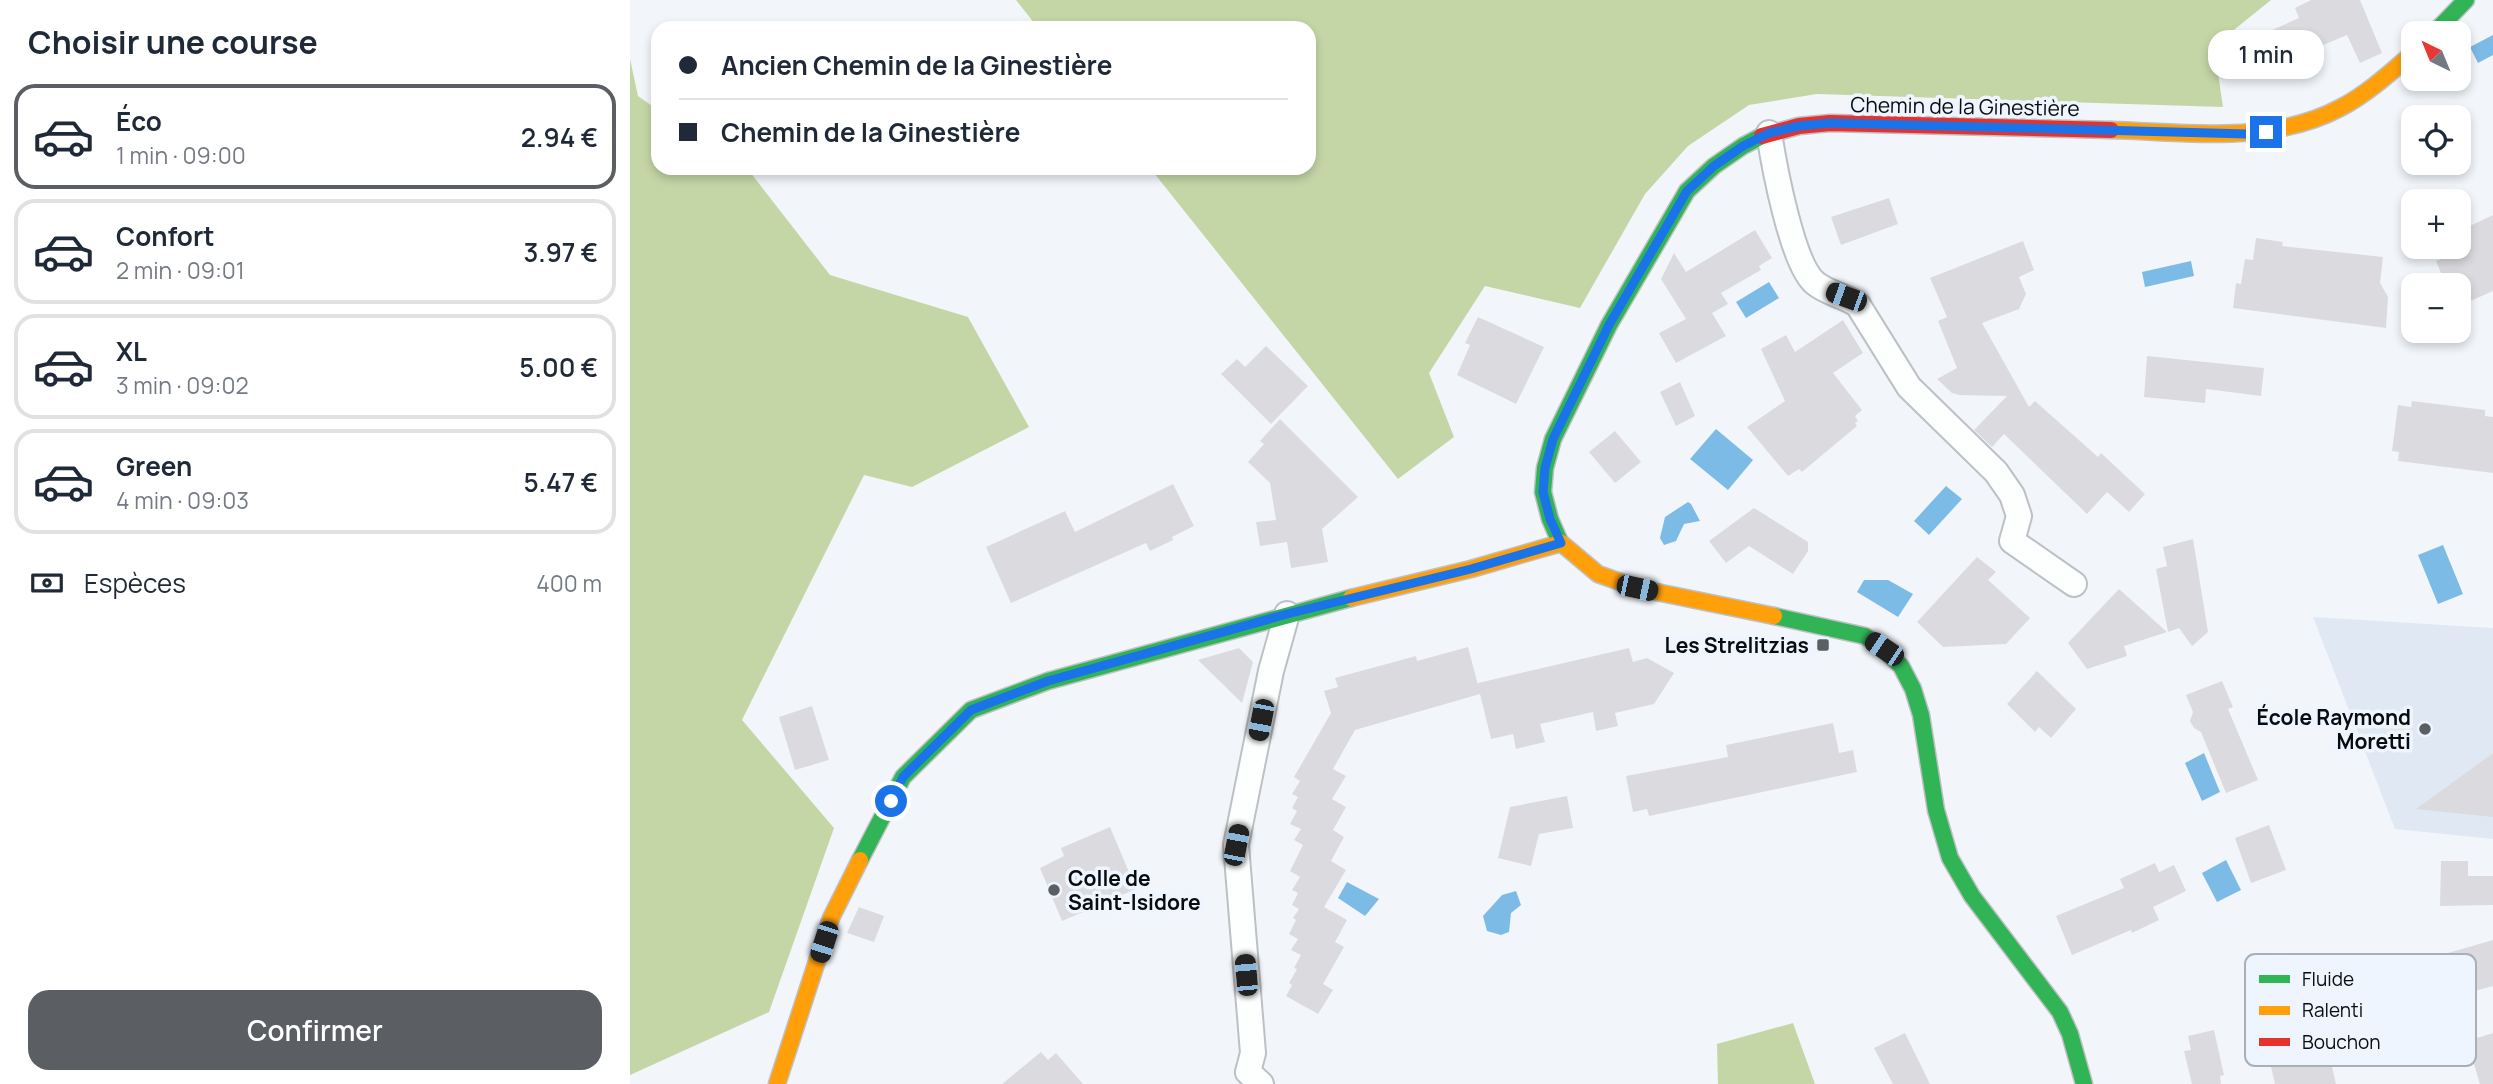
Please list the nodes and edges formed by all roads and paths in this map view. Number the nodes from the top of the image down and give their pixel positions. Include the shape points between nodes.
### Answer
1 (2466, 0) edge
2 (2446, 21) edge
3 (2401, 63) edge
4 (1769, 133) junction
5 (1561, 543) junction
6 (2074, 584) dead end
7 (1287, 614) junction
8 (777, 1084) edge
9 (1261, 1084) edge
10 (2084, 1084) edge

1 - 2 street
3 - 4 street, Chemin de la Ginestière via 2354,102 2319,119 2284,130 2248,134 1830,123
4 - 5 street, Chemin de la Ginestière via 1714,166 1687,191 1609,325 1553,439 1545,468 1543,492
4 - 6 street via 1804,271 1816,284 1858,305 1909,387 1996,472 2012,495 2019,516 2012,541
5 - 7 street
5 - 10 street, Chemin de la Ginestière via 1598,574 1637,588 1865,636 1901,666 1921,715 1936,810 1950,858 1972,896 2060,1012
7 - 8 street via 1048,681 971,710 903,777 831,918
7 - 9 street via 1271,670 1236,845 1253,1053 1248,1072

